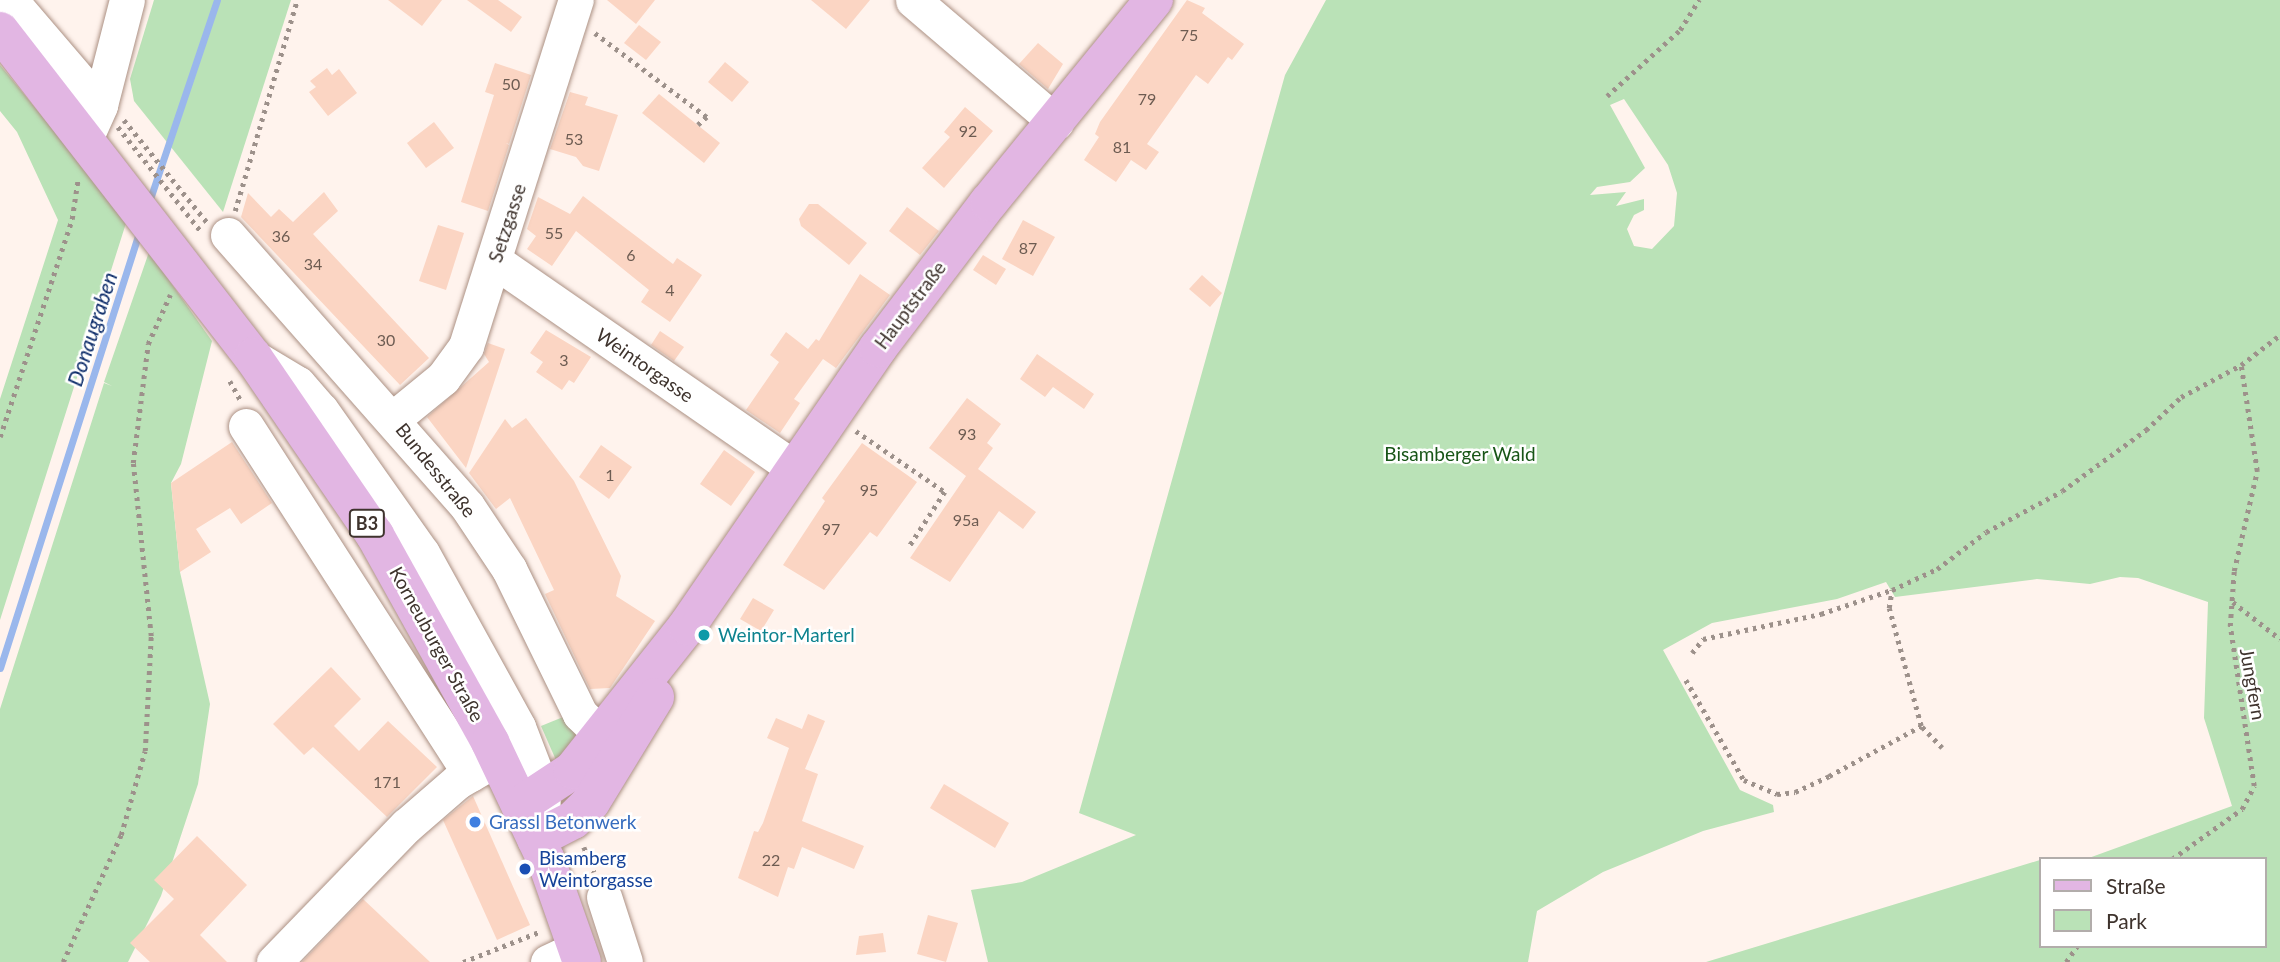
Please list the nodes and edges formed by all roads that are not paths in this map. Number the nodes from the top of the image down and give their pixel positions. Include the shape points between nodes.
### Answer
1 (10, 0) edge
2 (127, 0) edge
3 (913, 0) edge
4 (1154, 0) edge
5 (565, 5) edge
6 (0, 31) edge
7 (1056, 122) junction
8 (103, 126) junction
9 (209, 225) road end
10 (495, 261) junction
11 (253, 356) junction
12 (394, 418) junction
13 (246, 426) dead end
14 (795, 469) junction
15 (687, 625) junction
16 (601, 734) junction
17 (484, 766) junction
18 (531, 798) junction
19 (536, 839) junction
20 (604, 897) dead end
21 (563, 951) edge
22 (274, 962) edge
23 (625, 962) edge

1 - 8 street
2 - 8 street
3 - 7 street
4 - 7 main road, Hauptstraße
5 - 10 street, Setzgasse
6 - 8 main road, Korneuburger Straße / B3
7 - 14 main road, Hauptstraße via 989,202
8 - 11 main road, Korneuburger Straße / B3 via 181,261
9 - 12 street, Bundesstraße
10 - 12 street, Setzgasse via 460,358
10 - 14 street, Weintorgasse
11 - 17 main road, Korneuburger Straße / B3 via 393,565
11 - 18 street via 298,384 387,498 479,650 518,727
12 - 16 street, Bundesstraße via 467,506 509,569 571,698
13 - 17 street
14 - 15 main road, Hauptstraße
15 - 16 main road, Hauptstraße
15 - 19 main road, Hauptstraße via 661,687 591,802 573,820
16 - 18 main road, Hauptstraße via 565,777
17 - 18 main road, Korneuburger Straße / B3
17 - 22 street via 406,826
18 - 19 main road, Korneuburger Straße / B3
19 - 21 main road, Korneuburger Straße / B3
20 - 23 street

